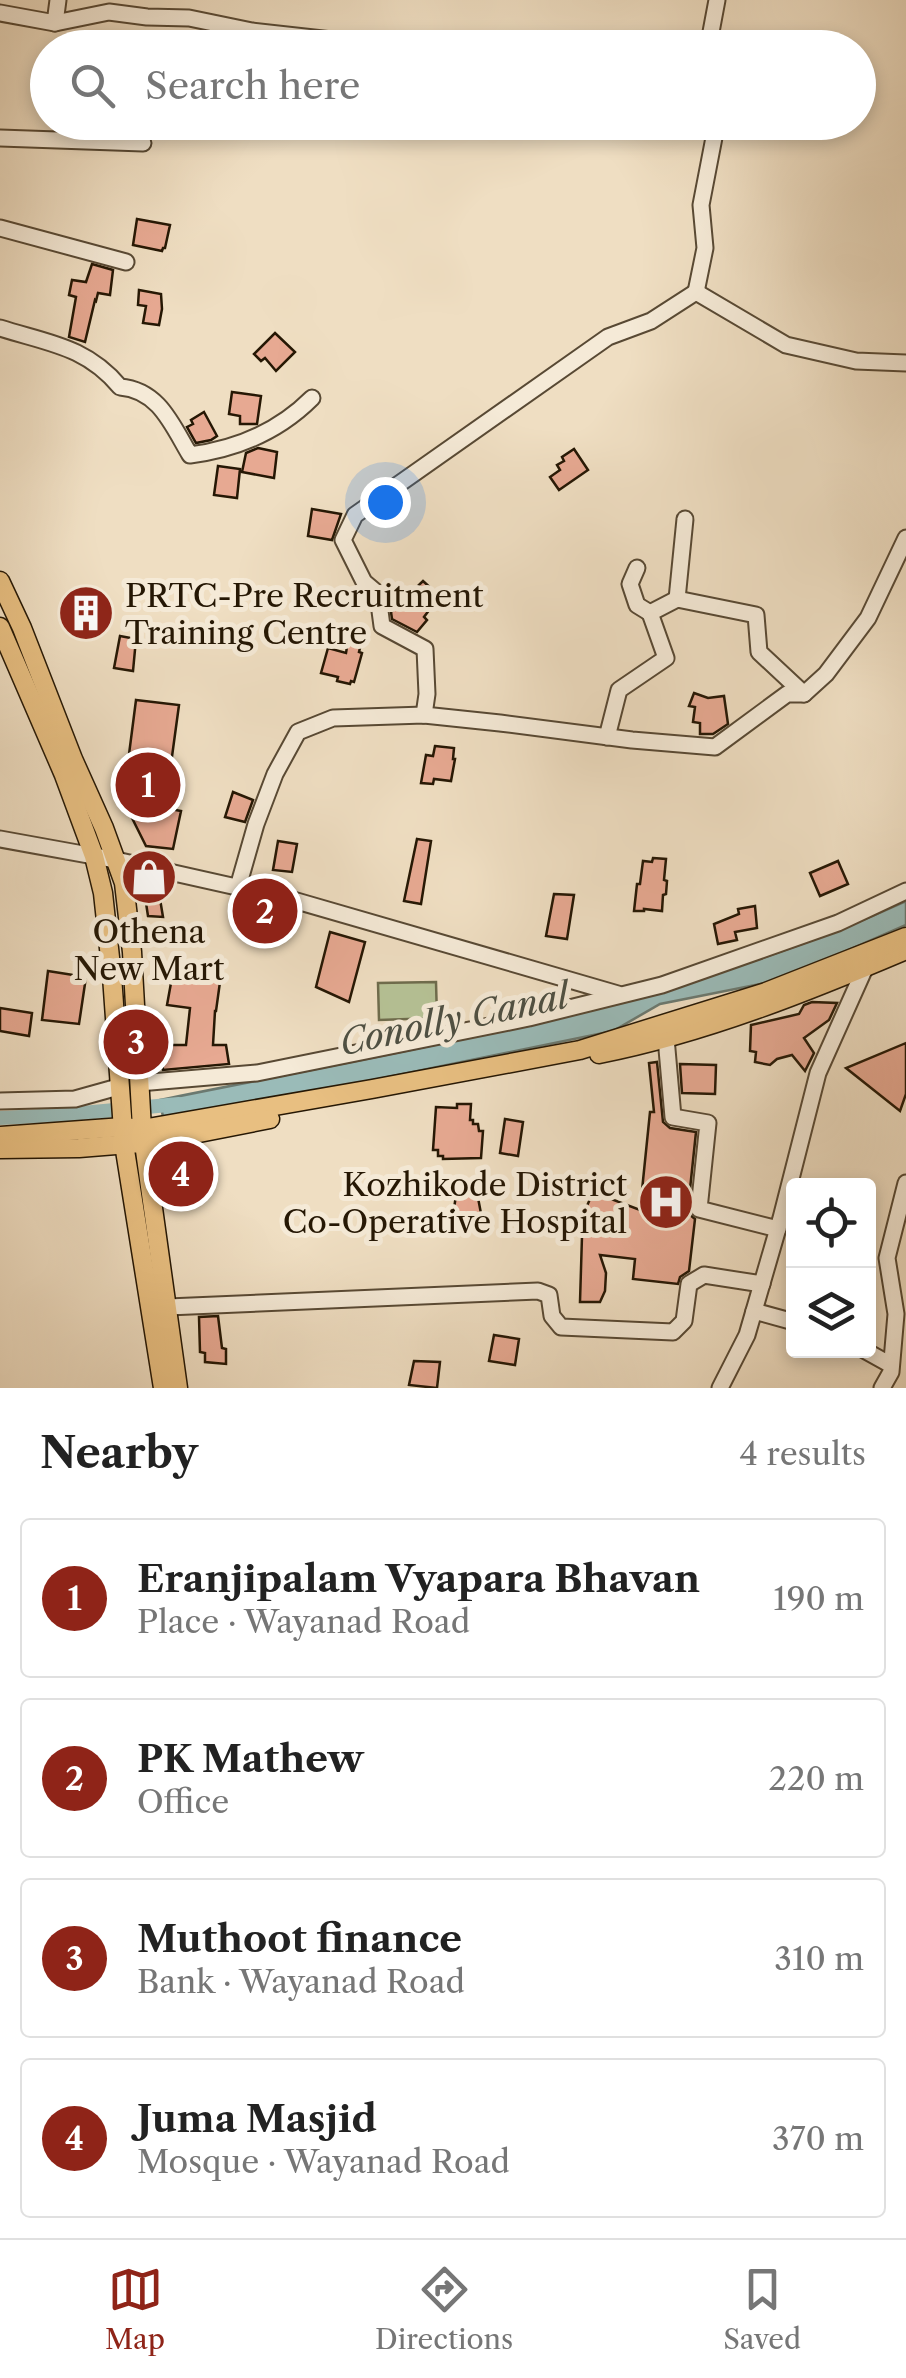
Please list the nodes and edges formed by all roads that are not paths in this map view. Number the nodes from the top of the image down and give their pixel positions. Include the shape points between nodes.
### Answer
1 (58, 0) edge
2 (718, 0) edge
3 (10, 10) edge
4 (55, 23) junction
5 (247, 30) edge
6 (712, 30) edge
7 (0, 138) edge
8 (30, 139) edge
9 (57, 140) edge
10 (713, 140) edge
11 (143, 143) dead end
12 (0, 228) edge
13 (126, 262) dead end
14 (696, 292) junction
15 (0, 328) edge
16 (906, 363) edge
17 (312, 398) dead end
18 (686, 519) dead end
19 (906, 538) edge
20 (636, 568) dead end
21 (0, 581) edge
22 (677, 599) junction
23 (650, 613) junction
24 (0, 627) edge
25 (804, 694) junction
26 (424, 715) junction
27 (607, 737) junction
28 (0, 840) edge
29 (94, 856) junction
30 (116, 860) junction
31 (238, 887) junction
32 (906, 891) edge
33 (906, 936) edge
34 (906, 950) edge
35 (864, 968) junction
36 (622, 995) junction
37 (666, 1038) junction
38 (139, 1082) junction
39 (118, 1088) junction
40 (0, 1101) edge
41 (0, 1136) edge
42 (123, 1136) junction
43 (143, 1136) junction
44 (0, 1149) edge
45 (906, 1183) edge
46 (778, 1229) junction
47 (906, 1255) edge
48 (887, 1258) junction
49 (762, 1284) junction
50 (168, 1307) junction
51 (754, 1312) junction
52 (786, 1320) edge
53 (876, 1357) edge
54 (891, 1366) junction
55 (163, 1388) edge
56 (178, 1388) edge
57 (720, 1388) edge
58 (882, 1388) edge

1 - 4 street
2 - 6 street
3 - 4 street
4 - 5 street via 109,12
7 - 8 street
9 - 11 street
10 - 14 street via 700,205 706,248
12 - 13 street
14 - 16 street via 786,345 856,361
14 - 26 street via 651,322 608,337 355,515 344,540 364,582 382,598 382,626 425,649
15 - 17 street via 88,356 120,387 146,394 174,424 190,455 268,432
18 - 22 street
19 - 25 street via 868,618
20 - 23 street via 630,584 637,606
21 - 30 main road
22 - 23 street
22 - 25 street via 756,615 759,652
23 - 27 street via 666,658 619,690
24 - 29 main road
25 - 27 street via 787,694 715,747
26 - 27 street
26 - 31 street via 333,718 298,732 275,774
28 - 29 street
29 - 30 street
29 - 39 main road via 112,976
30 - 31 street
30 - 38 main road via 132,952
31 - 36 street
32 - 36 street via 838,923
33 - 43 main road via 766,992 580,1050
34 - 35 main road
35 - 37 main road
35 - 46 street via 818,1073
36 - 38 street via 257,1073
37 - 43 main road
37 - 46 street via 673,1117 708,1122 699,1209
38 - 43 main road
39 - 40 street via 75,1099
39 - 42 main road
41 - 42 main road
42 - 43 main road
42 - 44 main road via 80,1148
42 - 55 main road
43 - 50 main road
45 - 48 street
46 - 49 street
47 - 48 street
48 - 54 street via 896,1314
49 - 50 street via 704,1274 690,1284 684,1321 673,1332 560,1327 549,1294 538,1291
49 - 51 street
50 - 56 main road
51 - 52 street
51 - 57 street
53 - 54 street
54 - 58 street

